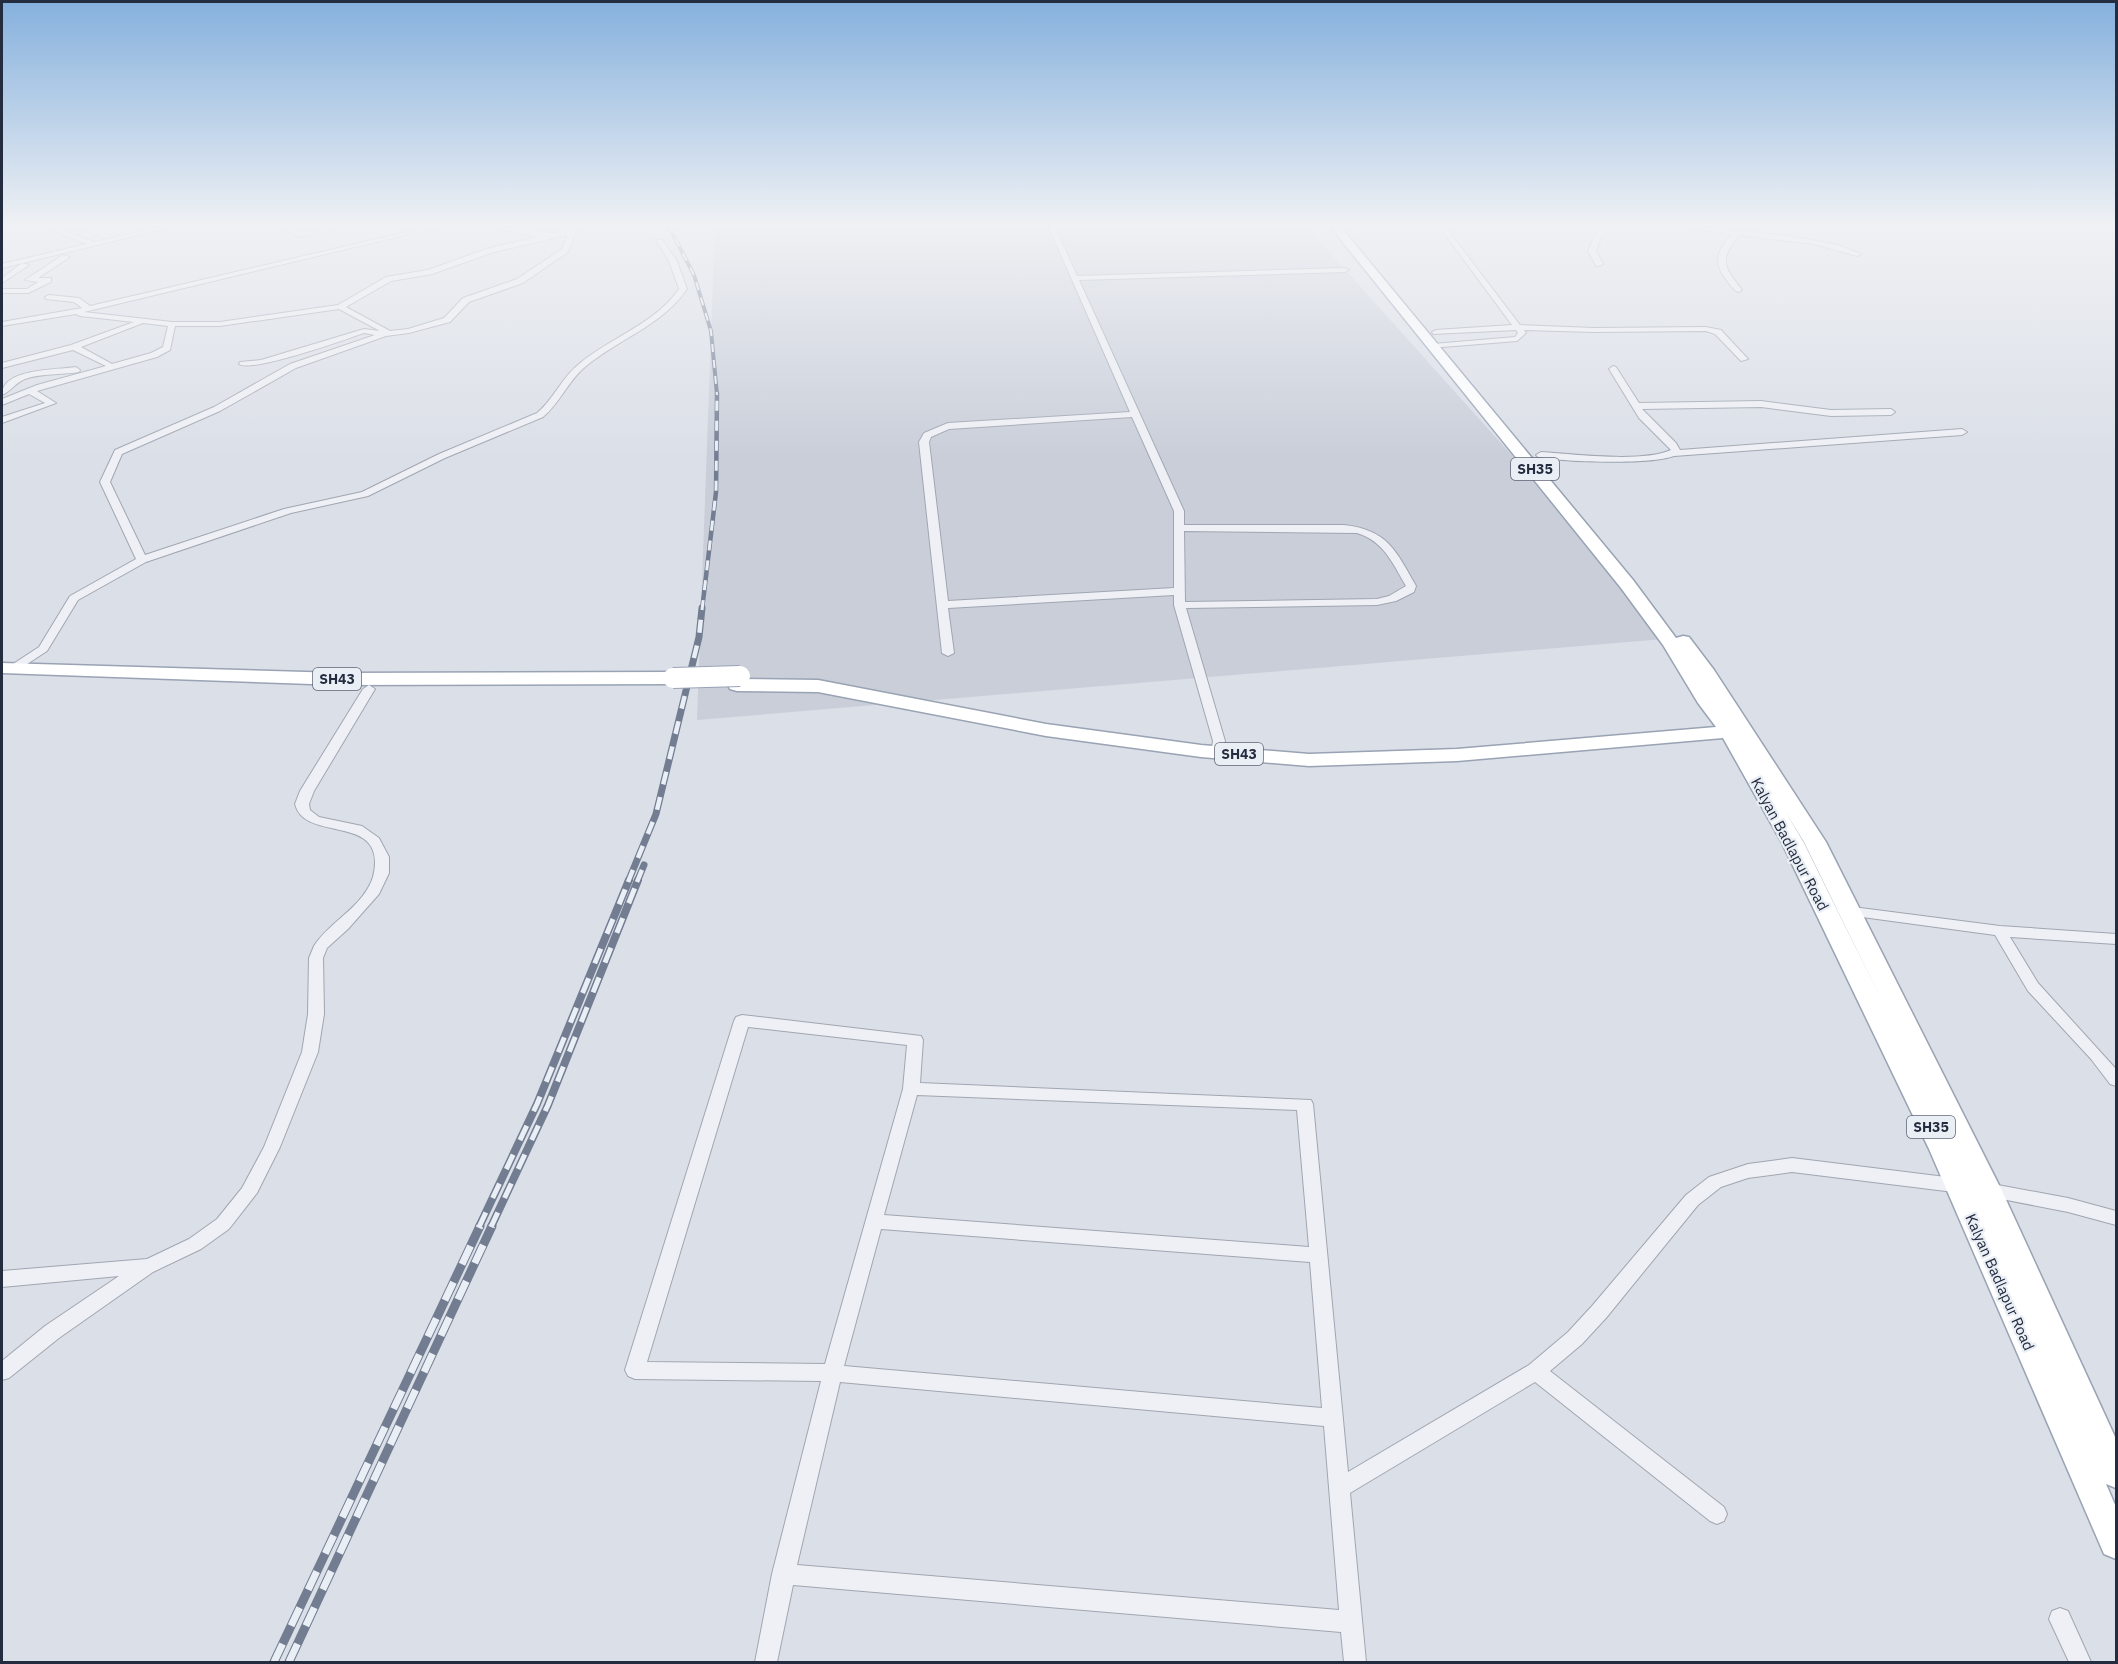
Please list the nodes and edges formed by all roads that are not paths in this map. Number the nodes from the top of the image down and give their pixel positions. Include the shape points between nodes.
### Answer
1 (80, 303) edge
2 (116, 303) edge
3 (350, 303) edge
4 (463, 303) edge
5 (675, 303) edge
6 (1087, 303) edge
7 (1405, 303) edge
8 (1501, 303) edge
9 (340, 307) junction
10 (89, 309) junction
11 (69, 313) junction
12 (144, 321) junction
13 (2, 324) edge
14 (172, 324) junction
15 (1520, 328) junction
16 (388, 333) junction
17 (1438, 341) junction
18 (167, 346) junction
19 (74, 348) junction
20 (1744, 359) dead end
21 (108, 364) junction
22 (243, 364) dead end
23 (2, 365) edge
24 (1613, 369) dead end
25 (30, 391) junction
26 (2, 393) edge
27 (2, 402) edge
28 (1637, 406) junction
29 (1891, 412) dead end
30 (1136, 414) junction
31 (2, 420) edge
32 (1962, 432) dead end
33 (1675, 453) junction
34 (1541, 455) junction
35 (1556, 485) junction
36 (1179, 528) junction
37 (142, 560) junction
38 (1180, 591) junction
39 (943, 605) junction
40 (1180, 605) junction
41 (948, 653) dead end
42 (5, 673) edge
43 (671, 682) junction
44 (369, 689) junction
45 (1734, 727) junction
46 (1218, 747) junction
47 (1837, 910) junction
48 (2000, 931) junction
49 (2116, 939) edge
50 (2116, 1080) edge
51 (911, 1089) junction
52 (1957, 1185) junction
53 (1988, 1191) junction
54 (2116, 1218) edge
55 (873, 1221) junction
56 (1318, 1255) junction
57 (149, 1266) junction
58 (2, 1278) edge
59 (1536, 1371) junction
60 (2, 1372) edge
61 (831, 1373) junction
62 (1332, 1418) junction
63 (2116, 1473) edge
64 (1340, 1488) junction
65 (1717, 1514) dead end
66 (2116, 1543) edge
67 (783, 1574) junction
68 (2060, 1619) dead end
69 (1352, 1622) junction
70 (766, 1662) edge
71 (1355, 1662) edge
72 (2080, 1662) edge

1 - 10 street
2 - 10 street
3 - 9 street
4 - 16 street via 447,320
5 - 37 street via 654,321 620,338 580,367 552,406 540,415 365,494 288,511
6 - 30 street
7 - 17 main road, Kalyan Badlapur Road / SH35
8 - 15 street
9 - 14 street via 220,324
9 - 16 street
10 - 11 street
11 - 12 street
11 - 13 street
12 - 14 street
12 - 19 street
14 - 18 street
15 - 17 street
15 - 17 street via 1517,339
15 - 20 street via 1706,329 1718,333
16 - 22 street via 364,332
16 - 37 street via 293,366 217,409 118,452 105,482
17 - 34 main road, Kalyan Badlapur Road / SH35
17 - 35 main road, Kalyan Badlapur Road / SH35
18 - 21 street
18 - 25 street via 154,355
19 - 21 street
19 - 23 street
21 - 26 street via 32,374 9,384
24 - 28 street
25 - 27 street
25 - 31 street via 52,403
28 - 29 street via 1761,404 1831,412
28 - 33 street via 1642,416 1675,448
30 - 36 street via 1179,511
30 - 39 street via 975,423 948,426 927,435 924,442
32 - 33 street
33 - 34 street via 1664,457 1614,458
34 - 35 main road, Kalyan Badlapur Road / SH35
35 - 45 main road, Kalyan Badlapur Road / SH35 via 1705,670
36 - 38 street
36 - 40 street via 1367,531 1385,543 1411,586 1404,595 1377,602
37 - 42 street via 74,598 43,649
38 - 39 street
38 - 40 street
39 - 41 street
40 - 46 street
42 - 43 main road, SH43
42 - 44 main road, SH43
43 - 44 main road, SH43
43 - 46 main road, SH43 via 738,681 840,689 1046,730
44 - 57 street via 302,804 304,812 315,820 357,829 374,841 382,857 382,873 374,891 321,946 316,958 316,1014 310,1052 272,1147 248,1193 223,1224 195,1244
45 - 46 main road, SH43 via 1396,759 1309,760
45 - 47 main road, Kalyan Badlapur Road / SH35 via 1793,843
47 - 48 street
47 - 52 main road, Kalyan Badlapur Road / SH35
47 - 53 main road, Kalyan Badlapur Road / SH35
48 - 49 street
48 - 50 street via 2035,988 2100,1057
51 - 55 street
51 - 56 street via 1305,1104
51 - 61 street via 915,1040 742,1021 635,1370
52 - 53 street
52 - 59 street via 1792,1165 1748,1171 1715,1182 1692,1200 1575,1338
52 - 66 main road, Kalyan Badlapur Road / SH35
53 - 54 street
53 - 63 main road, Kalyan Badlapur Road / SH35
55 - 56 street
55 - 61 street
56 - 62 street
57 - 58 street
57 - 60 street via 52,1332
59 - 64 street
59 - 65 street
61 - 62 street
61 - 67 street
62 - 64 street
64 - 69 street
67 - 69 street
67 - 70 street
68 - 72 street
69 - 71 street

